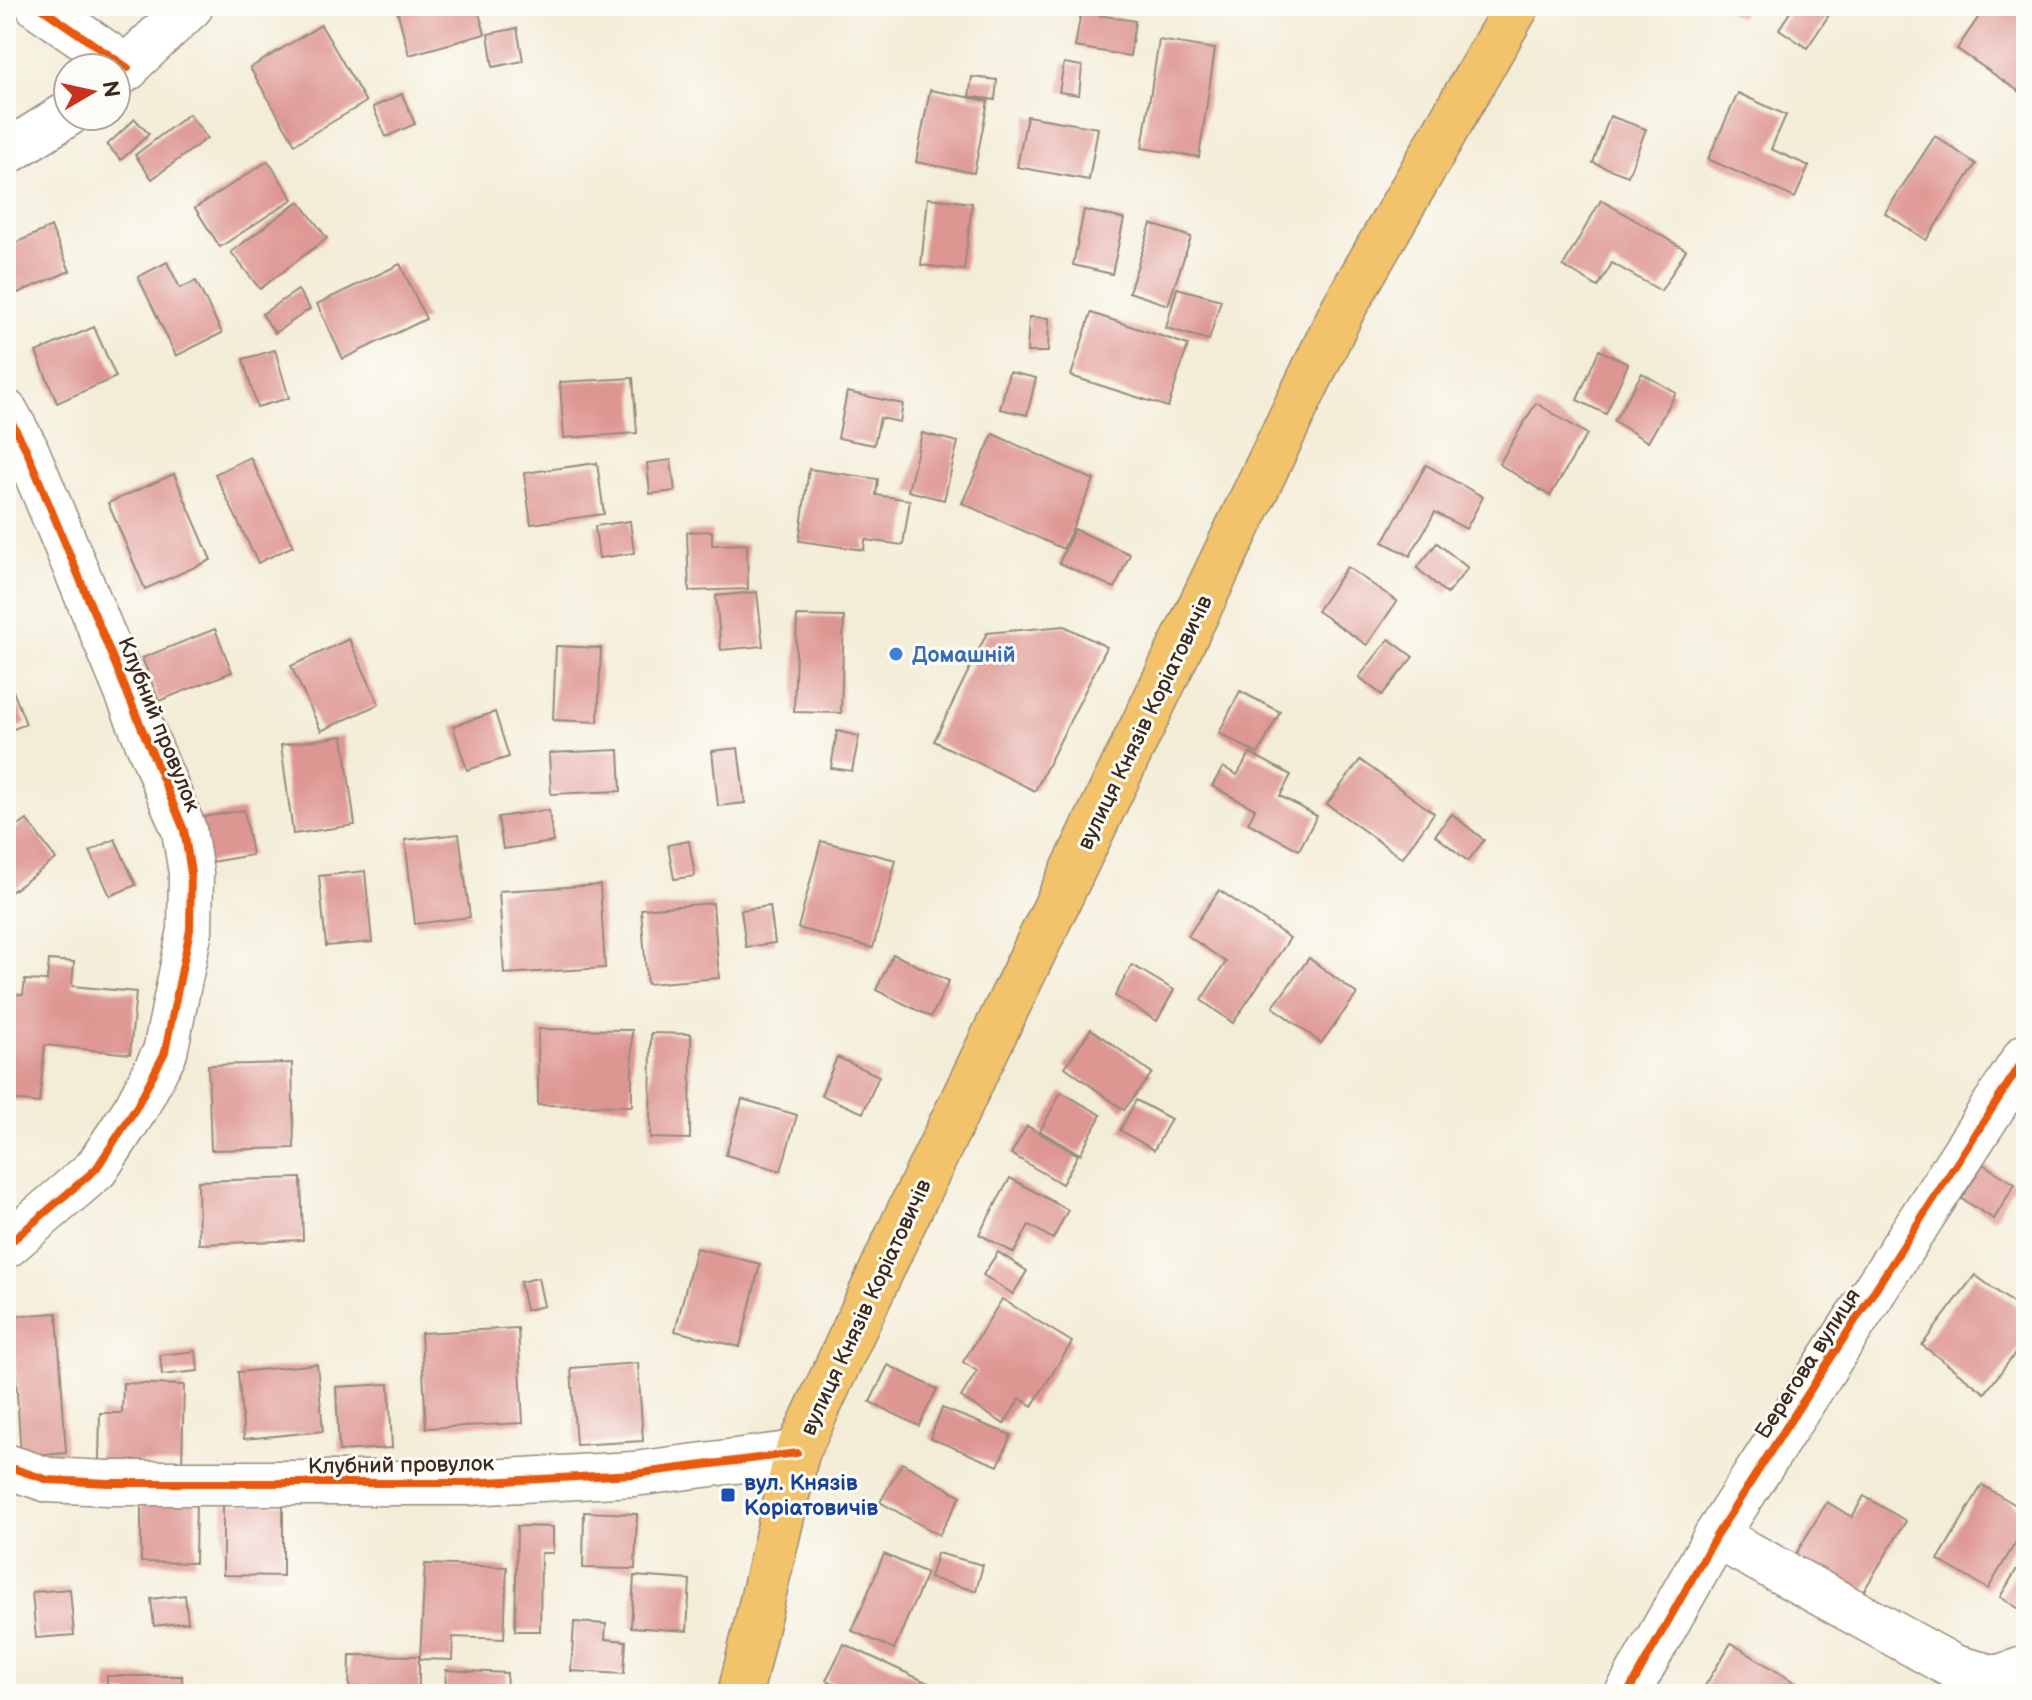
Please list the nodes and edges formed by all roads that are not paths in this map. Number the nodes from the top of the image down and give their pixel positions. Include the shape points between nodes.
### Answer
1 (38, 6) edge
2 (191, 6) edge
3 (1517, 6) edge
4 (97, 52) edge
5 (132, 62) edge
6 (52, 124) edge
7 (6, 153) edge
8 (6, 412) edge
9 (2026, 1056) edge
10 (6, 1246) edge
11 (797, 1453) junction
12 (6, 1466) edge
13 (1716, 1536) junction
14 (2026, 1668) edge
15 (740, 1694) edge
16 (1627, 1694) edge

1 - 4 street
2 - 5 street
3 - 11 main road, вулиця Князів Коріатовичів via 1343,309
6 - 7 street
8 - 10 street, Клубний провулок via 151,745 184,830 191,873 190,930 165,1052 96,1169
9 - 13 street, Берегова вулиця
11 - 12 street, Клубний провулок via 634,1474 468,1483 108,1483 48,1480
11 - 15 main road, вулиця Князів Коріатовичів
13 - 14 street via 1954,1667 1996,1678
13 - 16 street, Берегова вулиця

